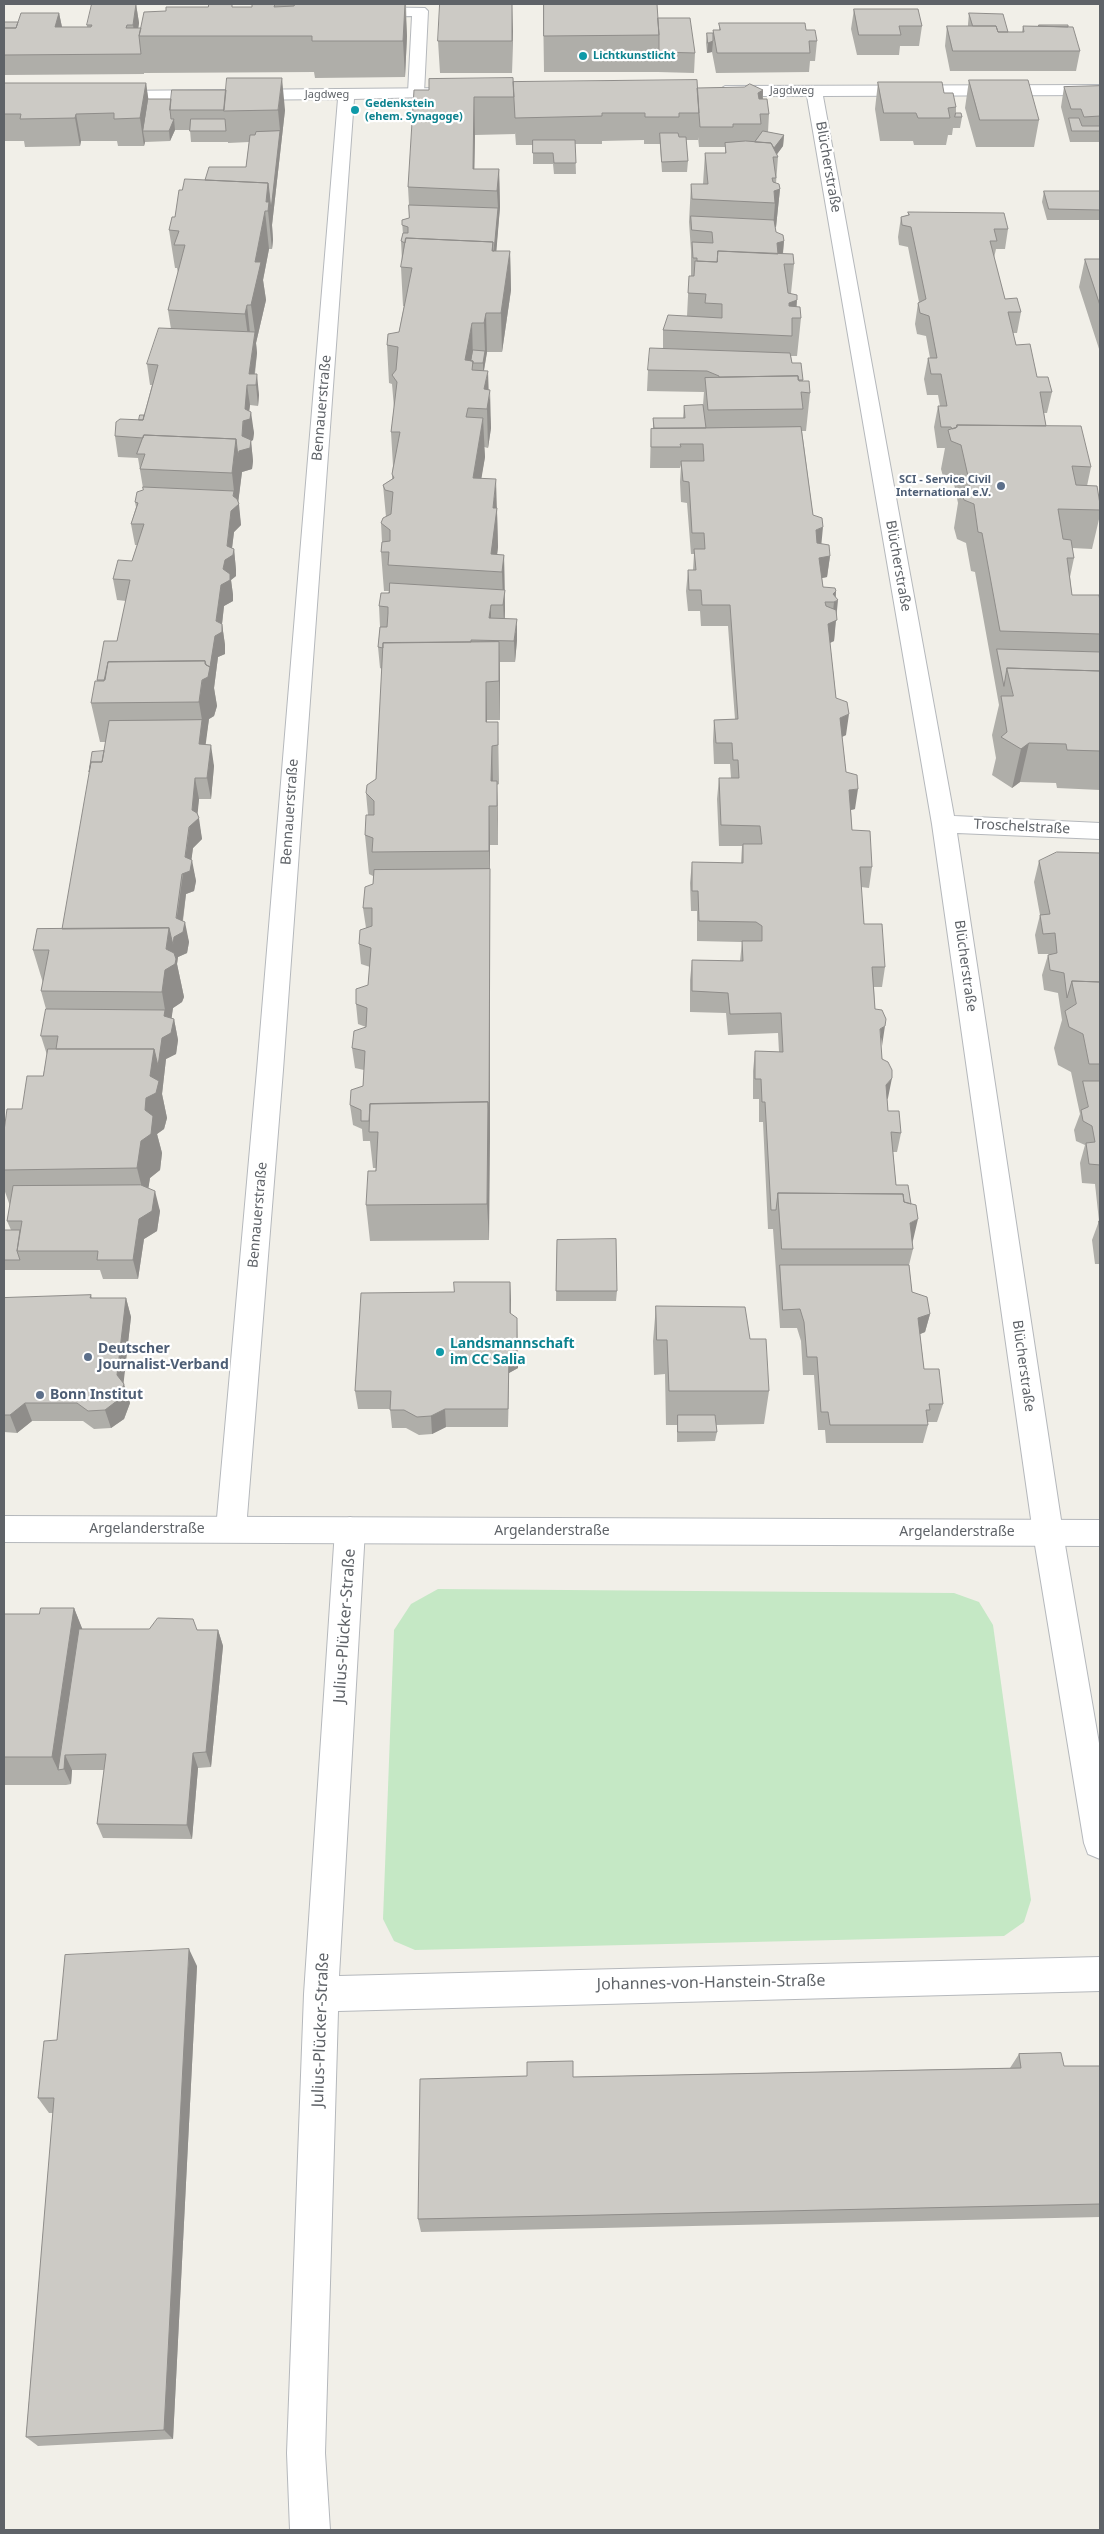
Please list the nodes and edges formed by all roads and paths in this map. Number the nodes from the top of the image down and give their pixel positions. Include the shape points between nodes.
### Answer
1 (354, 4) edge
2 (814, 90) junction
3 (1100, 90) edge
4 (707, 91) edge
5 (416, 93) junction
6 (472, 93) edge
7 (346, 95) junction
8 (92, 96) edge
9 (944, 824) junction
10 (1100, 831) edge
11 (4, 1529) edge
12 (231, 1529) junction
13 (350, 1530) junction
14 (1048, 1533) junction
15 (1100, 1533) edge
16 (1100, 1843) edge
17 (1100, 1974) edge
18 (321, 1994) junction
19 (310, 2530) edge

1 - 5 street via 353,12 420,11
2 - 3 street, Jagdweg
2 - 4 street, Jagdweg
2 - 9 street, Blücherstraße
5 - 6 street, Jagdweg
5 - 7 street, Jagdweg
7 - 8 street, Jagdweg
7 - 12 street, Bennauerstraße
9 - 10 street, Troschelstraße
9 - 14 street, Blücherstraße
11 - 12 street, Argelanderstraße
12 - 13 street, Argelanderstraße
13 - 14 street, Argelanderstraße
13 - 18 street, Julius-Plücker-Straße
14 - 15 street, Argelanderstraße
14 - 16 street, Blücherstraße
17 - 18 street, Johannes-von-Hanstein-Straße
18 - 19 street, Julius-Plücker-Straße via 306,2453

